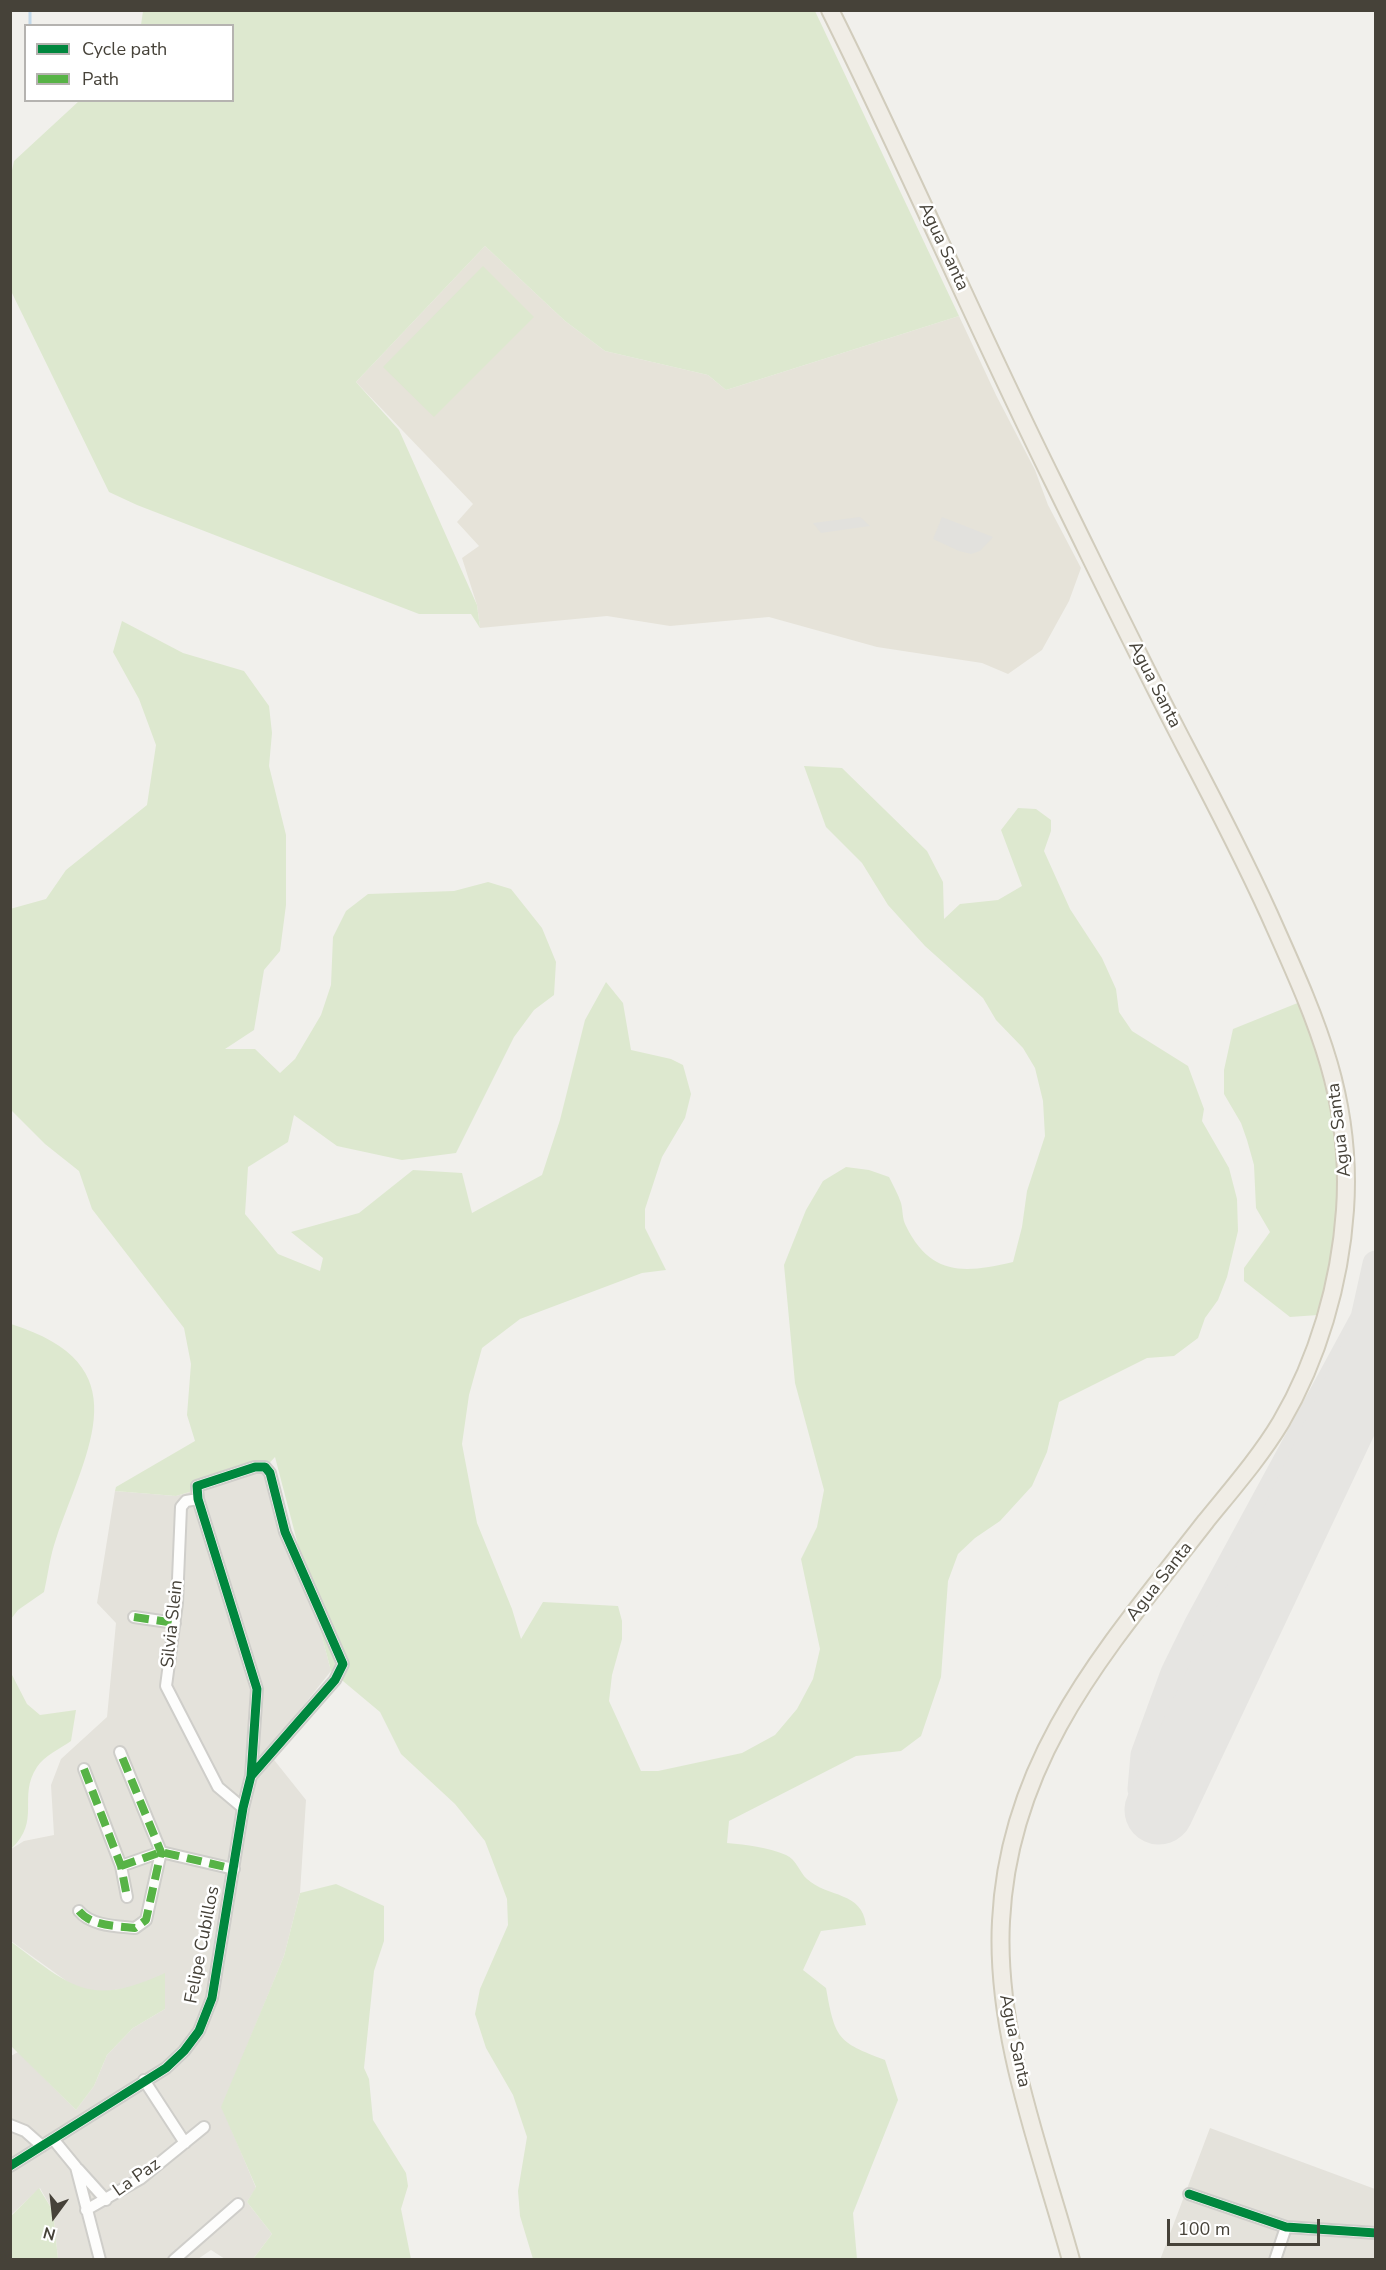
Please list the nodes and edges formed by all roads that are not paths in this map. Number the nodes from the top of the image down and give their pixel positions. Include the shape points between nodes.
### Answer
1 (830, 10) edge
2 (198, 1499) junction
3 (134, 1617) dead end
4 (175, 1623) junction
5 (120, 1752) dead end
6 (84, 1769) dead end
7 (251, 1776) junction
8 (243, 1808) junction
9 (161, 1852) junction
10 (121, 1866) junction
11 (234, 1869) junction
12 (128, 1897) dead end
13 (79, 1911) dead end
14 (144, 2080) junction
15 (10, 2125) edge
16 (204, 2127) dead end
17 (53, 2139) junction
18 (185, 2143) junction
19 (42, 2146) junction
20 (10, 2166) edge
21 (76, 2167) junction
22 (1189, 2194) dead end
23 (106, 2200) junction
24 (238, 2204) dead end
25 (86, 2210) junction
26 (1286, 2227) junction
27 (1376, 2233) edge
28 (100, 2259) edge
29 (174, 2259) edge
30 (1071, 2259) edge
31 (1275, 2259) edge

1 - 30 main road, Agua Santa via 1041,456 1217,805 1307,997 1330,1061 1344,1137 1345,1205 1339,1259 1324,1320 1297,1388 1280,1423 1248,1468 1076,1693 1039,1760 1015,1829 1001,1921 1004,2002 1017,2066
2 - 4 street, Silvia Slein via 186,1501 181,1507
2 - 7 street, Felipe Cubillos via 257,1689
2 - 7 street via 197,1486 265,1467 270,1473 285,1532 343,1664 335,1680
3 - 4 street
4 - 8 street, Silvia Slein via 166,1686 218,1787
5 - 9 street
6 - 10 street
7 - 8 street, Felipe Cubillos
8 - 11 street, Felipe Cubillos
9 - 10 street
9 - 11 street
9 - 13 street via 146,1920 141,1924 135,1928 108,1925 85,1919
10 - 12 street
11 - 14 street, Felipe Cubillos via 212,1998 204,2021 175,2060
14 - 17 street, Felipe Cubillos
14 - 18 street
15 - 19 street via 25,2131
16 - 18 street, La Paz
17 - 19 street, Felipe Cubillos
17 - 21 street
18 - 23 street, La Paz
19 - 20 street, Felipe Cubillos
21 - 23 street
21 - 25 street
22 - 26 street
23 - 25 street, La Paz
24 - 29 street
25 - 28 street
26 - 27 street
26 - 31 street

